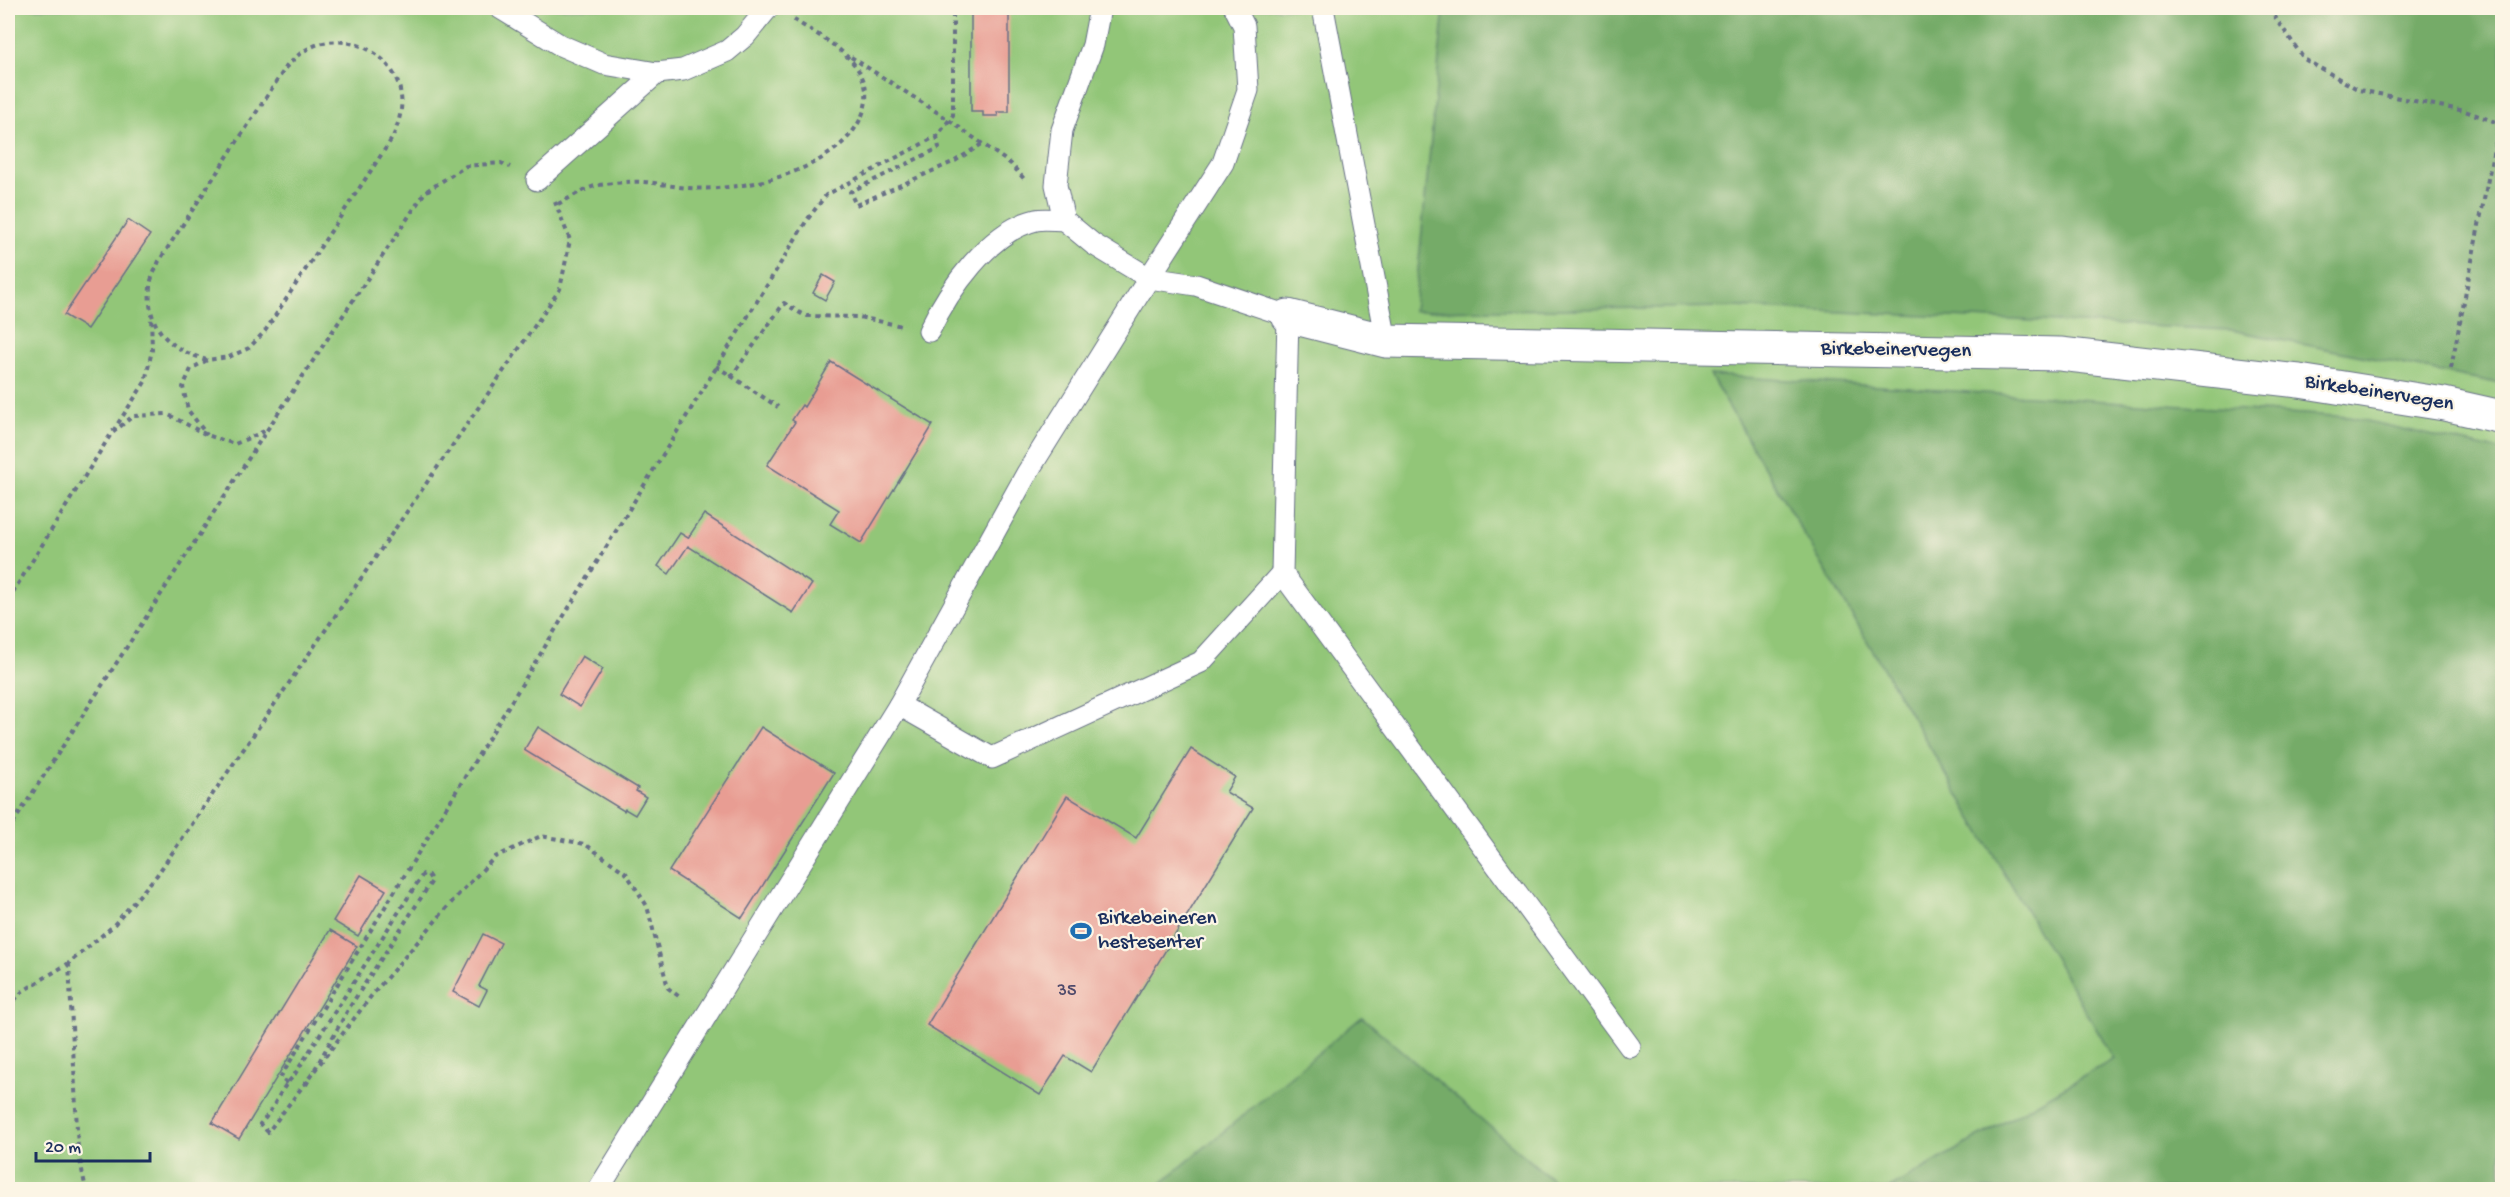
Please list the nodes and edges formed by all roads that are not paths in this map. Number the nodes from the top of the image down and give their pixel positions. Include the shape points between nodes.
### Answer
1 (500, 8) edge
2 (768, 8) edge
3 (1100, 8) edge
4 (1235, 8) edge
5 (1323, 8) edge
6 (657, 73) junction
7 (537, 180) road end
8 (1064, 220) junction
9 (1149, 278) junction
10 (1288, 316) junction
11 (929, 331) road end
12 (1386, 341) junction
13 (2502, 417) edge
14 (1282, 573) junction
15 (899, 705) junction
16 (1630, 1047) dead end
17 (598, 1190) edge

1 - 6 lane via 560,45 604,64
2 - 6 lane via 728,51 683,70
3 - 8 lane via 1092,45 1062,130 1056,185
4 - 9 lane via 1244,26 1248,90 1223,163
5 - 12 lane
6 - 7 lane
8 - 9 lane via 1093,244
8 - 11 lane via 1036,220 1006,233 972,265 941,306
9 - 10 lane via 1196,285
9 - 15 lane via 1027,473
10 - 12 street, Birkebeinervegen
10 - 14 lane
12 - 13 street, Birkebeinervegen via 2061,354 2299,381
14 - 15 lane via 1201,662 992,758
14 - 16 lane
15 - 17 lane

